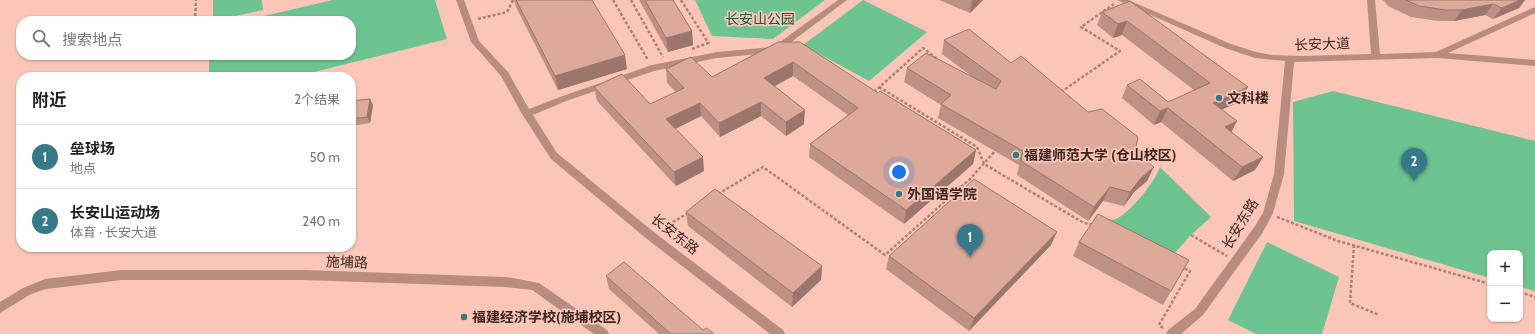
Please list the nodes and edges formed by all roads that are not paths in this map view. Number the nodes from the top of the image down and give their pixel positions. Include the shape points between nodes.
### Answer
1 (460, 0) edge
2 (842, 0) edge
3 (1120, 0) edge
4 (1371, 0) edge
5 (1535, 10) edge
6 (1437, 55) junction
7 (1376, 56) junction
8 (1290, 59) junction
9 (1535, 63) edge
10 (527, 114) junction
11 (0, 308) edge
12 (1168, 332) edge
13 (603, 334) edge
14 (779, 334) edge

1 - 10 street, 长安东路 via 475,42 505,74
2 - 10 street via 775,50 717,55 652,68
3 - 8 street, 长安大道 via 1228,46 1255,55
4 - 7 street
5 - 6 street
6 - 7 street, 长安大道
6 - 9 street, 长安大道
7 - 8 street, 长安大道
8 - 12 street, 长安东路 via 1279,174 1268,213 1199,312
10 - 14 street, 长安东路 via 554,156
11 - 13 street, 施埔路 via 27,291 45,284 132,274 304,275 506,282 535,286

